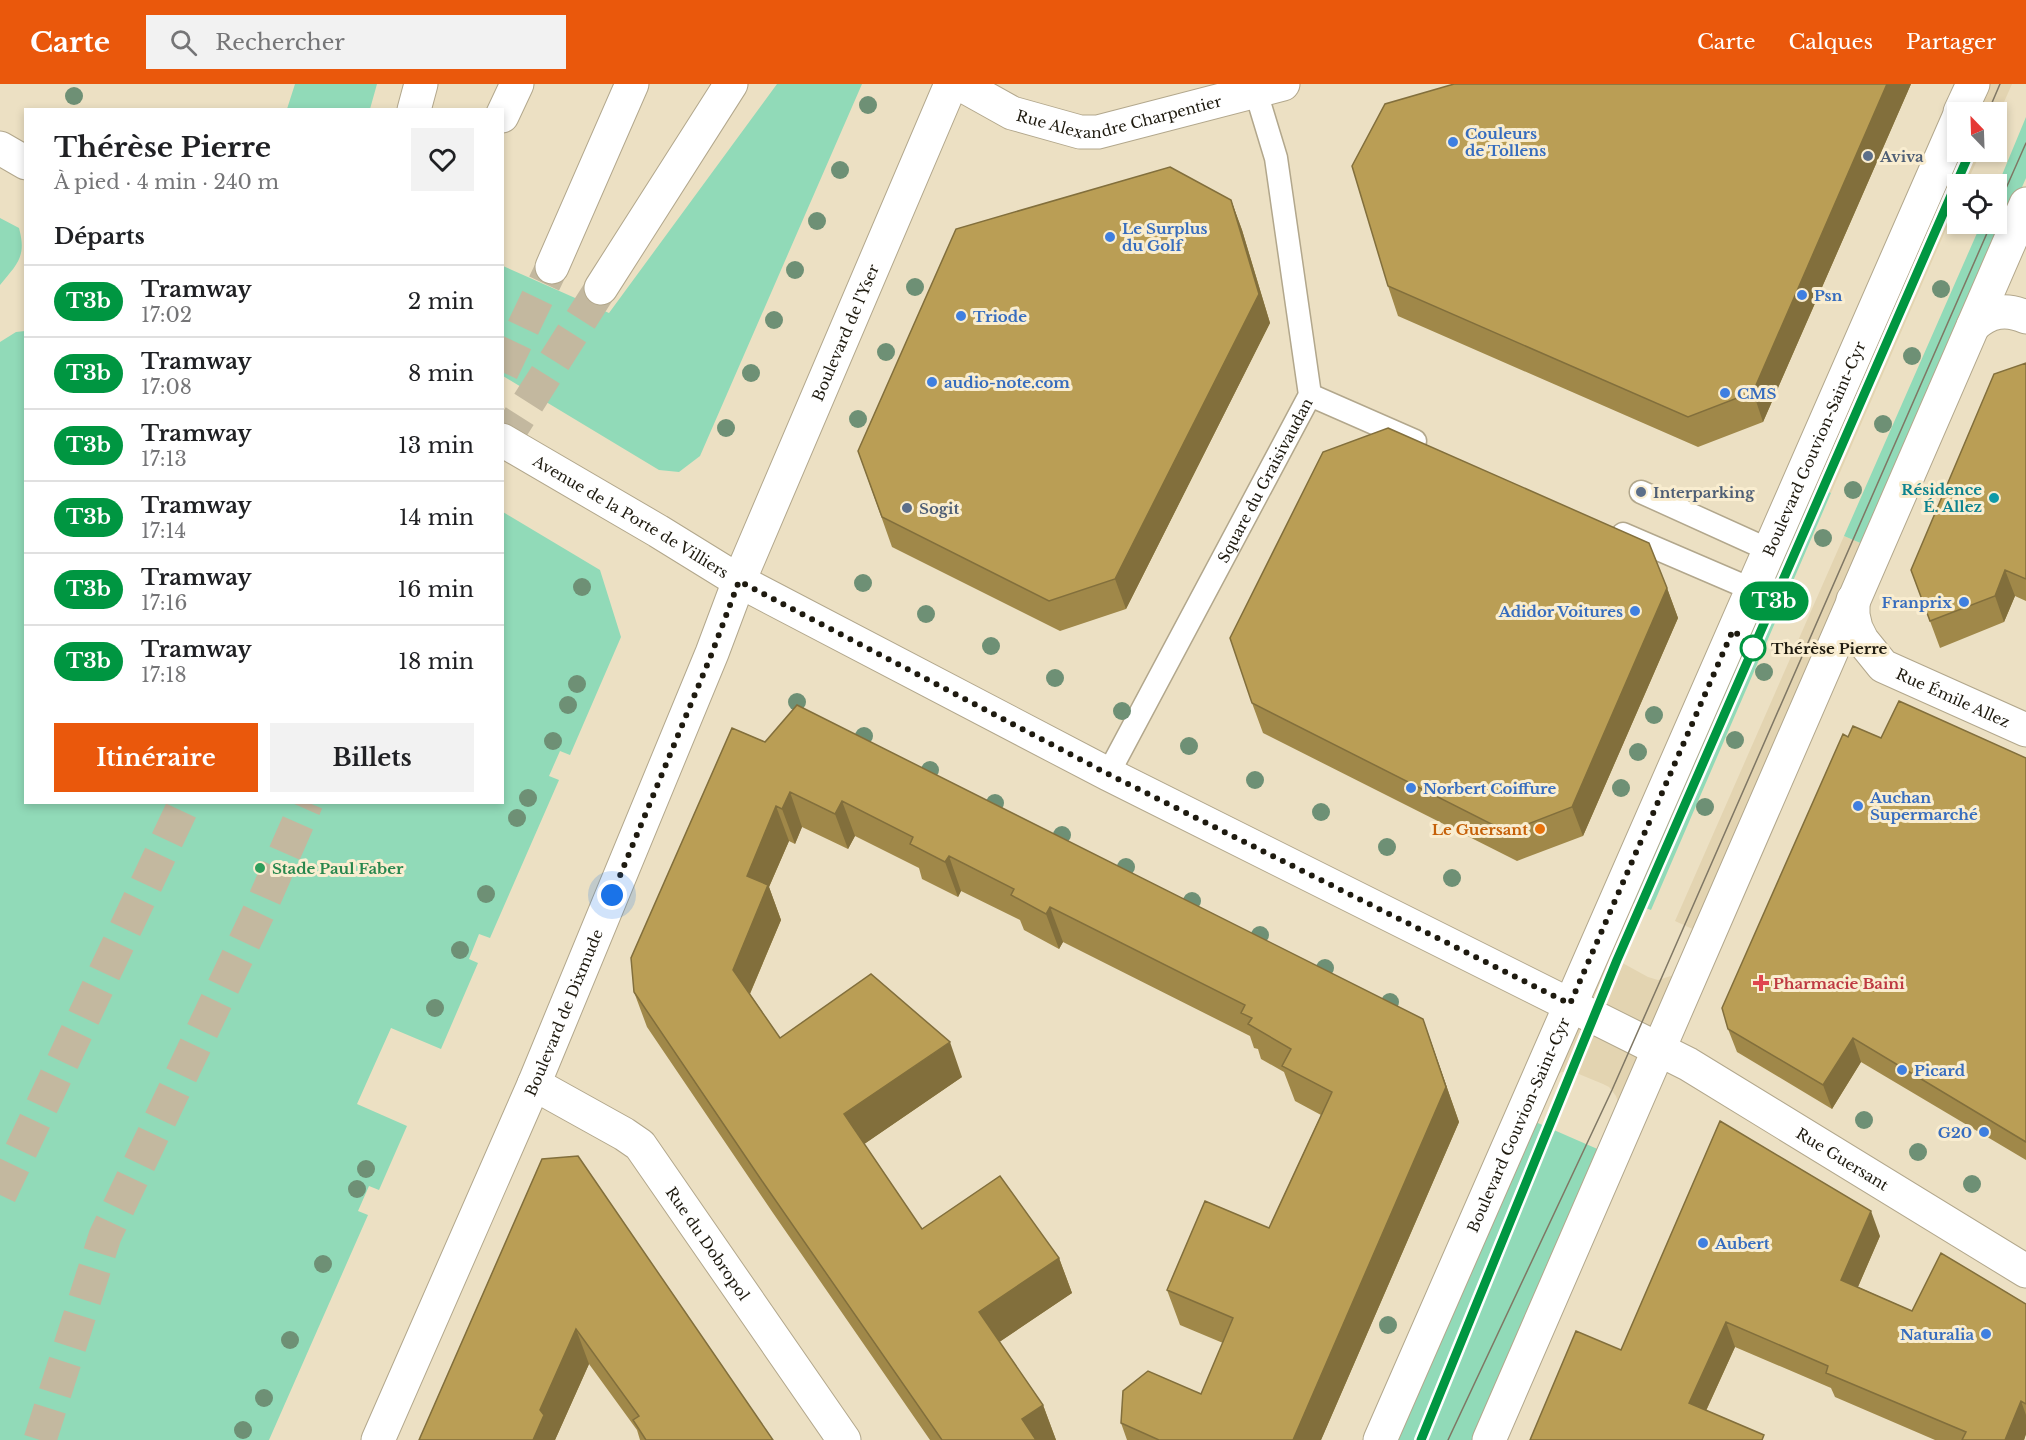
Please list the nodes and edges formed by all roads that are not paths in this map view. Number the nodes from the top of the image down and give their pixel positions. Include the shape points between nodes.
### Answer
1 (421, 84) edge
2 (517, 84) edge
3 (632, 84) edge
4 (731, 84) edge
5 (951, 84) edge
6 (960, 84) edge
7 (1973, 84) edge
8 (1270, 88) edge
9 (1965, 102) edge
10 (415, 108) edge
11 (504, 112) edge
12 (1947, 144) edge
13 (0, 148) edge
14 (24, 162) edge
15 (2026, 204) edge
16 (552, 267) tunnel mouth
17 (602, 288) tunnel mouth
18 (2026, 317) edge
19 (1973, 326) junction
20 (1310, 395) junction
21 (504, 441) edge
22 (1430, 448) edge
23 (1641, 492) dead end
24 (1605, 526) edge
25 (1769, 550) junction
26 (739, 581) junction
27 (1751, 589) junction
28 (1854, 600) junction
29 (2026, 730) edge
30 (1108, 774) junction
31 (1570, 1004) junction
32 (1658, 1049) junction
33 (534, 1084) junction
34 (2026, 1271) edge
35 (378, 1440) edge
36 (844, 1440) edge
37 (1380, 1440) edge
38 (1489, 1440) edge

1 - 10 main road
2 - 11 main road
3 - 16 main road
4 - 17 main road
5 - 26 main road, Boulevard de l'Yser
6 - 8 main road, Rue Alexandre Charpentier via 1012,113 1080,132 1098,132
7 - 9 main road
8 - 20 lane, Square du Graisivaudan via 1276,158
12 - 25 main road, Boulevard Gouvion-Saint-Cyr
13 - 14 main road
15 - 19 main road
18 - 19 main road via 1994,311
19 - 28 main road
20 - 22 lane
20 - 30 lane, Square du Graisivaudan
21 - 26 main road, Avenue de la Porte de Villiers
23 - 25 lane
24 - 27 lane
25 - 27 main road, Boulevard Gouvion-Saint-Cyr
26 - 30 main road, Avenue de la Porte de Villiers
26 - 33 main road, Boulevard de Dixmude
27 - 31 main road, Boulevard Gouvion-Saint-Cyr
28 - 29 main road, Rue Émile Allez via 1856,628 1883,666
28 - 32 main road
30 - 31 main road, Avenue de la Porte de Villiers
31 - 32 main road, Avenue de la Porte de Villiers
31 - 37 main road, Boulevard Gouvion-Saint-Cyr
32 - 34 main road, Rue Guersant
32 - 38 main road
33 - 35 main road, Boulevard de Dixmude
33 - 36 main road, Rue du Dobropol via 640,1145

